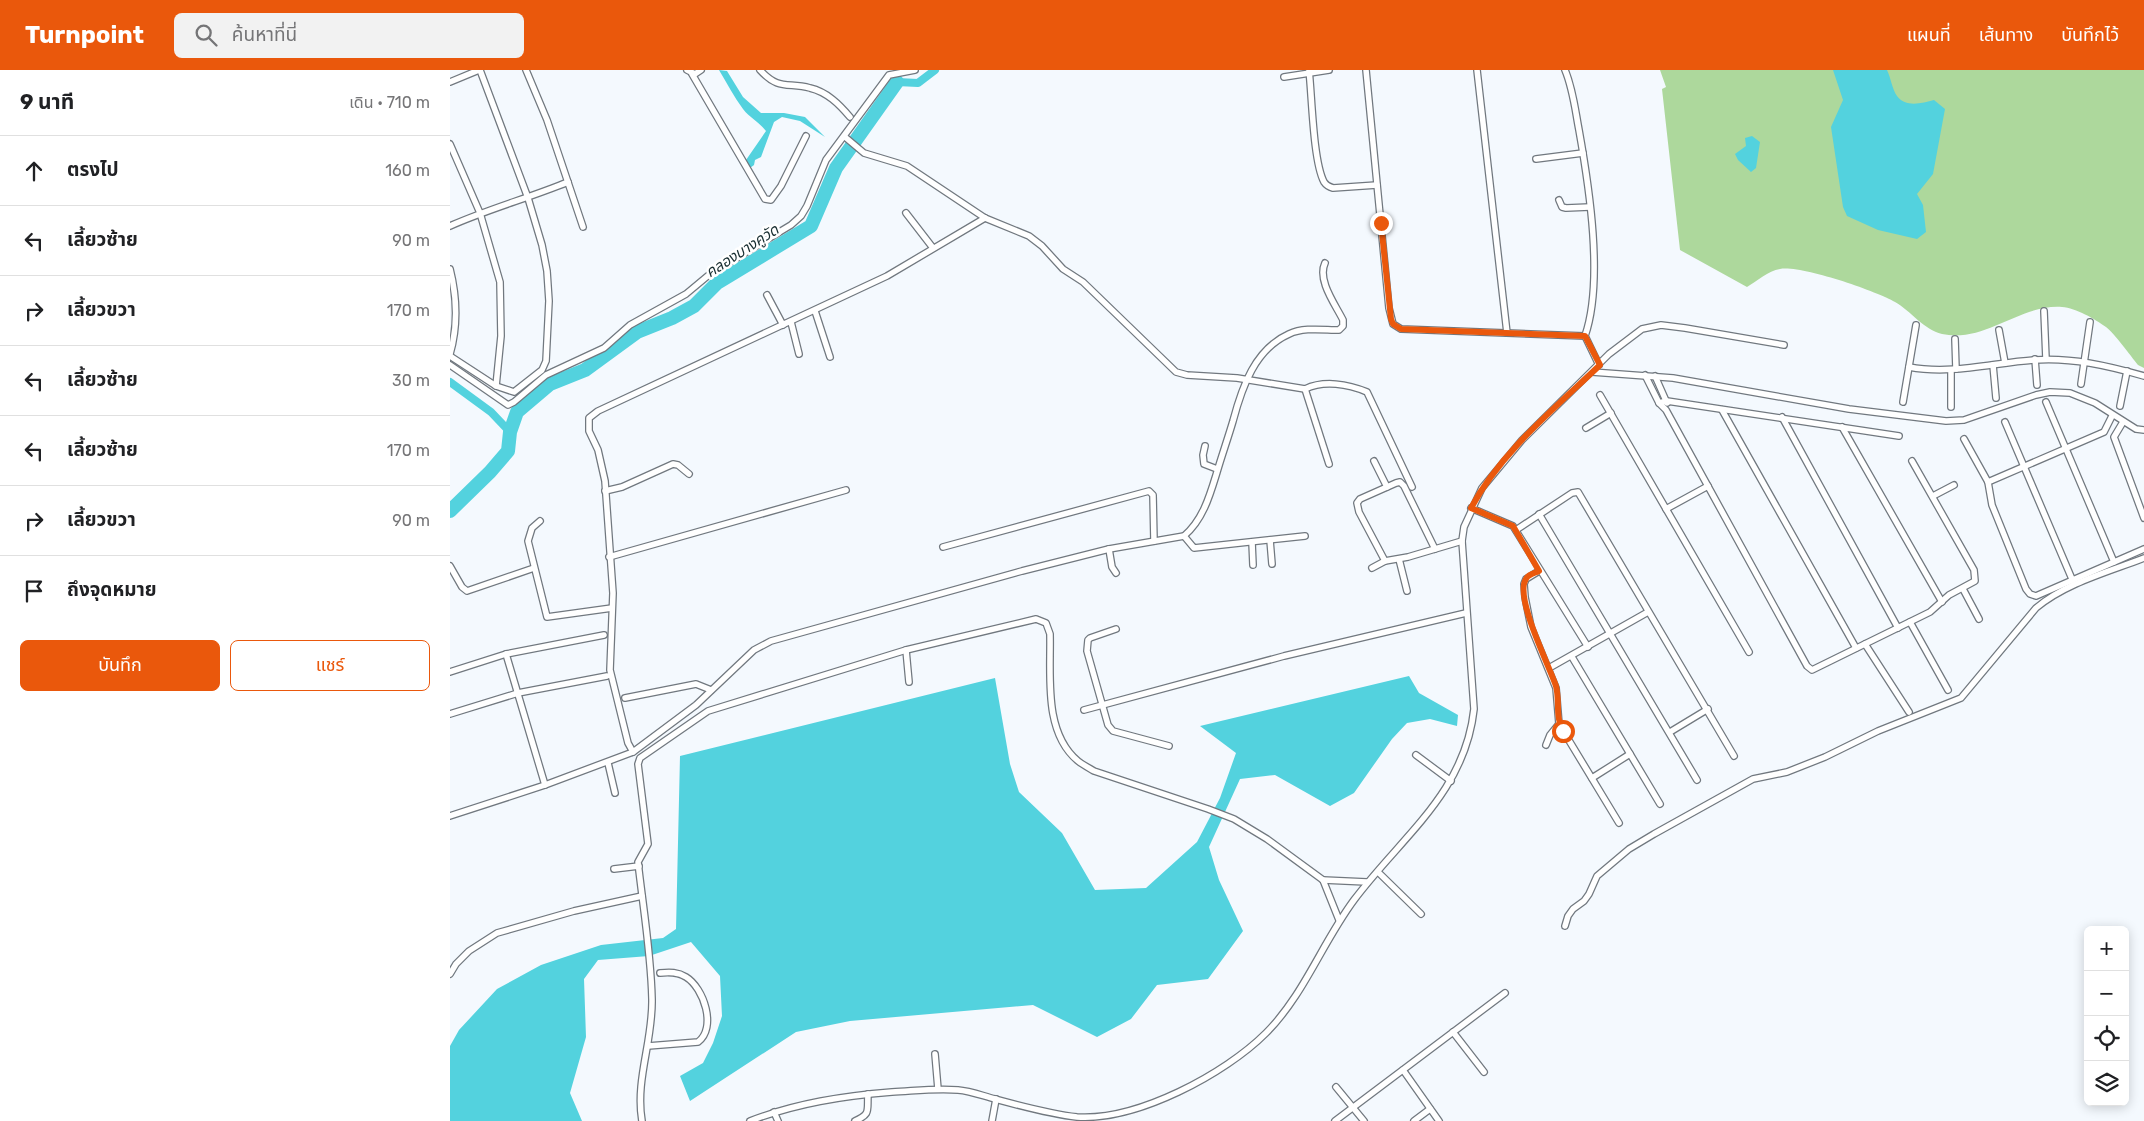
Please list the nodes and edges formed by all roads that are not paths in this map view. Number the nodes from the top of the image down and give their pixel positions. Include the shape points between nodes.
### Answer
1 (479, 70) edge
2 (526, 70) edge
3 (701, 70) edge
4 (760, 70) edge
5 (915, 70) edge
6 (1329, 70) edge
7 (1366, 70) edge
8 (1477, 70) edge
9 (1565, 70) edge
10 (1310, 71) edge
11 (690, 72) edge
12 (1284, 77) dead end
13 (450, 82) edge
14 (850, 117) dead end
15 (806, 136) dead end
16 (847, 138) junction
17 (450, 144) edge
18 (1583, 153) junction
19 (1536, 159) dead end
20 (568, 182) junction
21 (1377, 185) junction
22 (528, 198) junction
23 (1559, 200) dead end
24 (1590, 207) junction
25 (480, 213) junction
26 (906, 213) dead end
27 (985, 218) junction
28 (450, 226) edge
29 (583, 227) dead end
30 (933, 248) junction
31 (1325, 263) dead end
32 (450, 269) edge
33 (767, 295) dead end
34 (815, 311) junction
35 (2044, 311) dead end
36 (791, 322) junction
37 (2090, 322) dead end
38 (1916, 324) dead end
39 (783, 325) junction
40 (1999, 330) dead end
41 (1507, 333) junction
42 (1585, 336) junction
43 (1955, 339) dead end
44 (1784, 345) dead end
45 (799, 354) dead end
46 (450, 355) edge
47 (830, 357) dead end
48 (2046, 359) junction
49 (2035, 360) junction
50 (2084, 362) junction
51 (2005, 363) junction
52 (450, 365) edge
53 (1600, 365) junction
54 (1992, 365) junction
55 (1909, 367) junction
56 (1953, 370) junction
57 (1592, 372) junction
58 (2127, 372) junction
59 (1645, 375) junction
60 (1655, 376) junction
61 (2144, 376) edge
62 (1248, 377) junction
63 (2081, 384) dead end
64 (2037, 385) dead end
65 (496, 386) junction
66 (1305, 389) junction
67 (1600, 395) dead end
68 (1996, 398) dead end
69 (1667, 401) junction
70 (1902, 402) dead end
71 (2046, 402) dead end
72 (1659, 403) junction
73 (2120, 406) dead end
74 (1951, 407) dead end
75 (1666, 410) junction
76 (1722, 410) junction
77 (1611, 414) junction
78 (2112, 416) junction
79 (1782, 417) junction
80 (2005, 422) dead end
81 (2122, 422) junction
82 (1842, 426) junction
83 (1586, 428) dead end
84 (2144, 430) edge
85 (2104, 432) junction
86 (1899, 436) dead end
87 (2114, 437) junction
88 (1964, 439) dead end
89 (1205, 446) dead end
90 (2067, 449) junction
91 (1374, 461) dead end
92 (1912, 461) dead end
93 (1329, 464) dead end
94 (2024, 466) junction
95 (1217, 469) junction
96 (689, 474) dead end
97 (1988, 482) junction
98 (1954, 485) dead end
99 (1708, 486) junction
100 (1387, 487) junction
101 (1412, 487) dead end
102 (846, 490) dead end
103 (605, 491) junction
104 (1933, 496) junction
105 (1471, 508) junction
106 (1666, 509) junction
107 (1540, 514) junction
108 (2144, 518) edge
109 (540, 521) dead end
110 (1514, 528) junction
111 (1184, 536) junction
112 (1305, 536) dead end
113 (1270, 540) junction
114 (1154, 541) junction
115 (1462, 541) junction
116 (1252, 542) junction
117 (943, 547) dead end
118 (1109, 549) junction
119 (1435, 549) junction
120 (2144, 549) edge
121 (609, 557) junction
122 (2144, 558) edge
123 (1399, 559) junction
124 (1386, 561) junction
125 (2114, 562) junction
126 (1272, 564) dead end
127 (450, 566) edge
128 (1253, 566) dead end
129 (534, 568) junction
130 (1372, 568) dead end
131 (1539, 571) junction
132 (1116, 573) dead end
133 (2072, 579) junction
134 (1963, 589) junction
135 (1407, 591) dead end
136 (1942, 602) junction
137 (612, 608) junction
138 (1648, 612) junction
139 (1466, 613) junction
140 (1979, 620) dead end
141 (1910, 622) junction
142 (1898, 628) junction
143 (1116, 629) dead end
144 (1611, 633) junction
145 (604, 635) dead end
146 (1865, 644) junction
147 (1588, 647) junction
148 (1856, 648) junction
149 (906, 650) junction
150 (1749, 652) dead end
151 (506, 654) junction
152 (1572, 657) junction
153 (1549, 668) junction
154 (450, 672) edge
155 (607, 676) dead end
156 (909, 682) dead end
157 (711, 690) junction
158 (1948, 690) dead end
159 (518, 693) junction
160 (625, 698) dead end
161 (1103, 705) junction
162 (1708, 709) junction
163 (1084, 710) dead end
164 (1910, 712) dead end
165 (450, 714) edge
166 (1559, 724) junction
167 (1670, 732) junction
168 (1546, 745) dead end
169 (1169, 746) dead end
170 (633, 752) junction
171 (1630, 754) junction
172 (1416, 755) dead end
173 (1734, 756) dead end
174 (608, 763) junction
175 (1592, 778) junction
176 (1450, 780) junction
177 (1697, 780) dead end
178 (545, 785) junction
179 (615, 793) dead end
180 (1660, 804) dead end
181 (450, 816) edge
182 (1619, 823) dead end
183 (639, 866) junction
184 (614, 869) dead end
185 (1378, 872) junction
186 (1323, 880) junction
187 (1367, 882) junction
188 (642, 896) junction
189 (1421, 914) dead end
190 (1339, 920) junction
191 (1565, 926) dead end
192 (660, 973) dead end
193 (450, 974) edge
194 (1505, 993) dead end
195 (1454, 1032) junction
196 (648, 1046) junction
197 (935, 1054) dead end
198 (1403, 1070) junction
199 (1484, 1072) dead end
200 (1336, 1087) dead end
201 (938, 1089) junction
202 (868, 1094) junction
203 (996, 1100) junction
204 (1354, 1107) junction
205 (1430, 1109) junction
206 (774, 1112) junction
207 (642, 1121) edge
208 (750, 1121) edge
209 (778, 1121) edge
210 (855, 1121) edge
211 (992, 1121) edge
212 (1335, 1121) edge
213 (1364, 1121) edge
214 (1414, 1121) edge
215 (1439, 1121) edge

1 - 13 street
1 - 22 street
2 - 20 street
3 - 11 street
4 - 14 street via 786,86 820,91
5 - 16 street via 889,76
6 - 10 street
7 - 21 street
8 - 41 street
9 - 18 street
10 - 12 street
10 - 21 street via 1318,162 1324,181 1333,188
11 - 15 street via 764,200 771,200 781,186
16 - 27 street via 864,153 907,166
16 - 52 street via 826,160 807,206 790,225 710,274 686,294 630,325 604,348 546,375 514,402 506,404
17 - 25 street
18 - 19 street
18 - 24 street
20 - 22 street
20 - 29 street
21 - 41 street via 1393,324 1401,329
22 - 25 street
22 - 65 street via 547,270 546,361 542,370 519,390 508,392
23 - 24 street via 1566,208
24 - 42 street via 1593,285
25 - 28 street
25 - 65 street via 500,282 501,336
26 - 30 street
27 - 30 street
27 - 62 street via 1038,243 1176,372
30 - 34 street via 887,276
31 - 62 street via 1324,281 1343,320 1342,326 1339,330 1290,333 1265,349
32 - 46 street via 456,326
33 - 39 street
34 - 36 street
34 - 47 street
35 - 48 street
36 - 39 street
36 - 45 street
37 - 50 street
38 - 55 street
39 - 103 street via 592,414 588,425 602,466
40 - 51 street
41 - 42 street
42 - 53 street
43 - 56 street
44 - 53 street via 1685,328 1651,326 1630,338
46 - 65 street
48 - 49 street
48 - 50 street
49 - 51 street
49 - 64 street
50 - 58 street
50 - 63 street
51 - 54 street
53 - 57 street
54 - 56 street
54 - 68 street
55 - 56 street
55 - 70 street
56 - 74 street
57 - 59 street
57 - 105 street via 1522,440 1482,488
58 - 61 street
58 - 73 street
59 - 60 street
59 - 72 street
60 - 69 street
60 - 78 street via 1936,421 1964,420 2050,392 2070,393 2095,403
62 - 66 street
62 - 95 street
66 - 93 street
66 - 101 street via 1333,384 1367,392
67 - 77 street
69 - 72 street
69 - 75 street
69 - 76 street
71 - 90 street
72 - 75 street
75 - 99 street
76 - 79 street
76 - 148 street
77 - 83 street
77 - 106 street
78 - 81 street
78 - 85 street
79 - 82 street
79 - 142 street
80 - 94 street
81 - 84 street
81 - 87 street
82 - 86 street
82 - 136 street
85 - 87 street
85 - 90 street
87 - 108 street
88 - 97 street
89 - 95 street via 1204,464
90 - 94 street
90 - 125 street
91 - 100 street
92 - 104 street
94 - 97 street
94 - 133 street
95 - 111 street via 1209,498 1193,528
96 - 103 street via 673,464
97 - 133 street via 1998,522 2030,594 2036,596
98 - 104 street
99 - 106 street
99 - 148 street via 1809,668 1818,668
100 - 119 street via 1402,483
100 - 124 street via 1356,503
102 - 121 street
103 - 121 street
104 - 134 street via 1974,570 1975,581
105 - 110 street via 1497,517
105 - 115 street
106 - 150 street
107 - 110 street
107 - 138 street via 1578,492
107 - 144 street
109 - 129 street via 530,533 529,549
110 - 131 street
111 - 114 street
111 - 116 street via 1194,548
112 - 113 street
113 - 116 street
113 - 126 street
114 - 117 street via 1152,495 1149,491
114 - 118 street
115 - 119 street
115 - 139 street
116 - 128 street
118 - 132 street
118 - 157 street via 771,640 754,650
119 - 123 street
120 - 125 street
121 - 137 street
122 - 191 street via 2068,588 2045,601 1961,698 1878,731 1825,757 1753,779 1629,849 1596,876 1590,894 1568,916
123 - 124 street
123 - 135 street
124 - 130 street
125 - 133 street
127 - 129 street via 467,591
129 - 137 street via 546,617
131 - 147 street
131 - 153 street via 1526,578 1525,597 1531,627
134 - 136 street
134 - 140 street
136 - 141 street
137 - 170 street via 610,670
138 - 144 street
138 - 162 street
139 - 161 street via 1284,656
139 - 176 street via 1474,709 1464,754
141 - 142 street
141 - 158 street
142 - 146 street
143 - 161 street via 1090,638 1087,643
144 - 147 street
144 - 167 street
145 - 151 street
146 - 148 street
146 - 164 street
147 - 152 street
149 - 156 street
149 - 183 street via 708,711 640,758 638,764 648,844 640,856
149 - 186 street via 1036,619 1046,623 1050,634 1053,717 1062,742 1077,760 1094,771 1234,819 1267,838
151 - 154 street
151 - 159 street
152 - 153 street
152 - 171 street
153 - 166 street via 1556,688
155 - 159 street
157 - 160 street via 696,684
157 - 170 street
159 - 165 street
159 - 178 street
161 - 163 street
161 - 169 street via 1108,725 1113,731
162 - 167 street
162 - 173 street
166 - 168 street
166 - 175 street
167 - 177 street
170 - 174 street
171 - 175 street
171 - 180 street
172 - 176 street
174 - 178 street
174 - 179 street
175 - 182 street
176 - 185 street
178 - 181 street
183 - 184 street
183 - 188 street
185 - 187 street
185 - 189 street
186 - 187 street
186 - 190 street
187 - 190 street
188 - 193 street via 497,933 469,950
188 - 196 street via 652,1000
190 - 203 street via 1314,968 1286,1010 1245,1052 1207,1078 1153,1104 1110,1117 1077,1118
192 - 196 street via 676,972 697,986 703,998 706,1029 704,1038 698,1042
194 - 195 street
195 - 198 street
195 - 199 street
196 - 207 street via 640,1087
197 - 201 street
198 - 204 street
198 - 205 street
200 - 204 street
201 - 202 street
201 - 203 street via 961,1090
202 - 206 street via 829,1098
202 - 210 street via 867,1114
203 - 211 street
204 - 212 street
204 - 213 street
205 - 214 street
205 - 215 street
206 - 208 street
206 - 209 street

